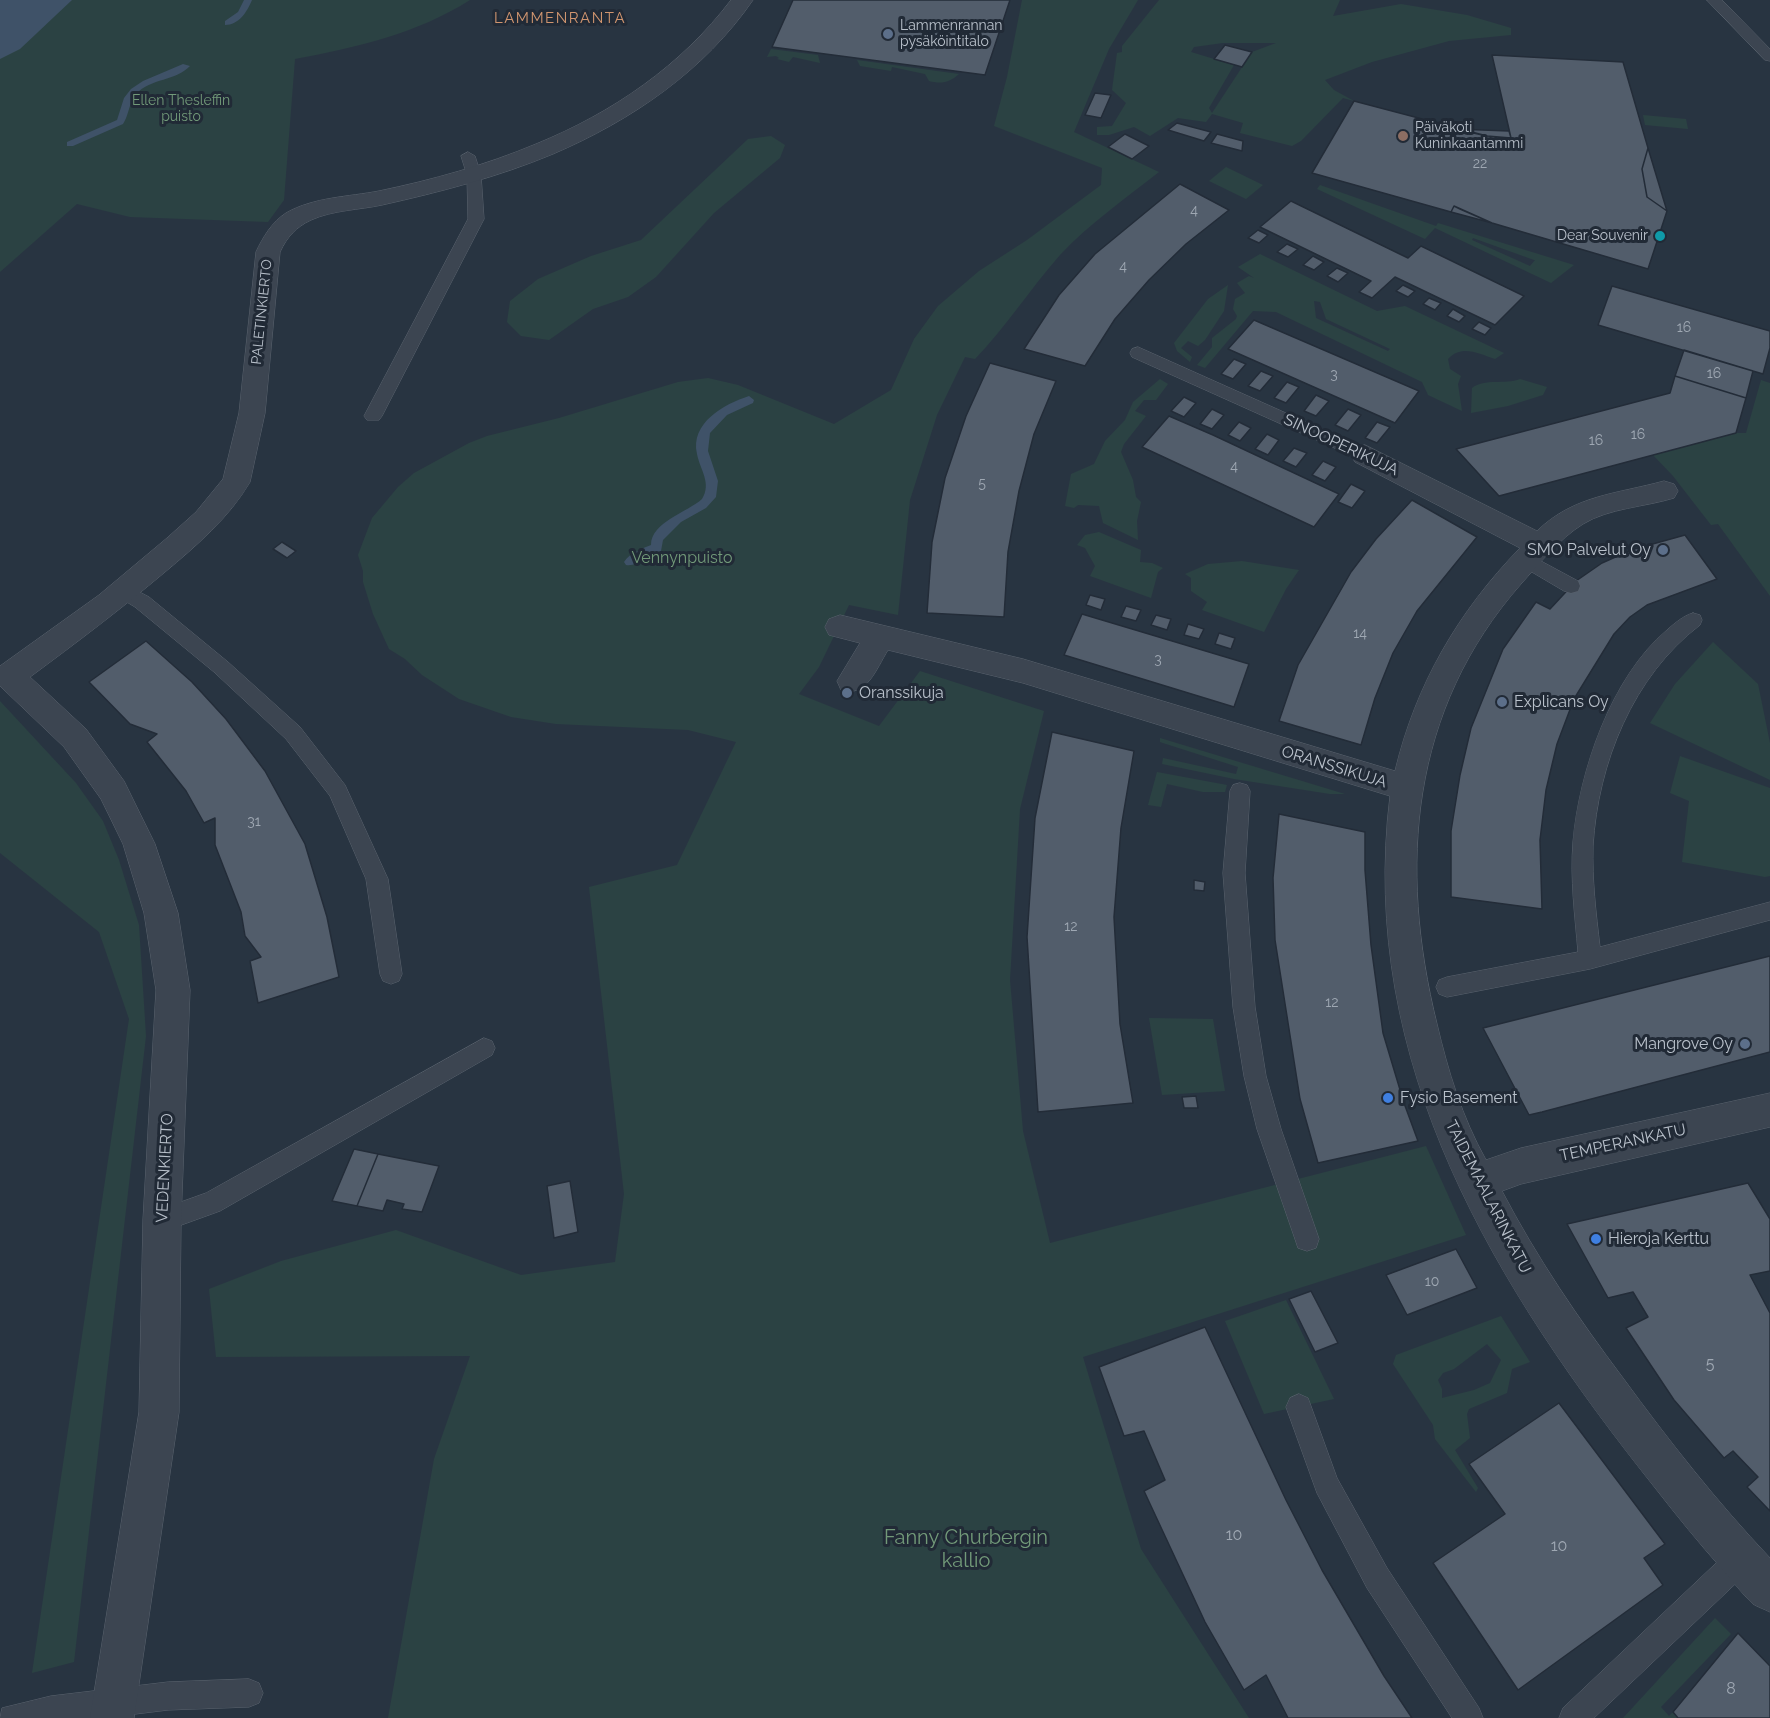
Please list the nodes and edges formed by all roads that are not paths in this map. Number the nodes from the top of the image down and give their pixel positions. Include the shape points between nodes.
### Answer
1 (741, 0) edge
2 (1714, 0) edge
3 (1770, 57) edge
4 (471, 165) junction
5 (1138, 353) dead end
6 (373, 416) dead end
7 (1365, 455) joint
8 (1664, 491) dead end
9 (1533, 553) junction
10 (1570, 586) dead end
11 (124, 591) junction
12 (1693, 620) dead end
13 (840, 627) dead end
14 (880, 638) junction
15 (5, 673) edge
16 (852, 681) dead end
17 (1407, 788) junction
18 (1240, 791) dead end
19 (1770, 911) edge
20 (1590, 959) junction
21 (391, 974) dead end
22 (1447, 987) dead end
23 (484, 1048) dead end
24 (1770, 1110) edge
25 (1477, 1181) junction
26 (162, 1220) junction
27 (1307, 1239) dead end
28 (1299, 1407) dead end
29 (1741, 1559) junction
30 (1770, 1590) edge
31 (249, 1693) dead end
32 (113, 1711) edge
33 (12, 1718) edge
34 (1469, 1718) edge
35 (1573, 1718) edge

1 - 4 street, PALETINKIERTO via 709,41 657,87 610,117 545,149
2 - 3 lane
4 - 6 lane via 476,219
4 - 11 street, PALETINKIERTO via 409,192 297,217 276,236 268,252 252,413 236,482 206,519
5 - 7 lane, SINOOPERIKUJA
7 - 9 street, SINOOPERIKUJA via 1506,526
8 - 9 street, TAIDEMAALARINKATU via 1575,515
9 - 10 lane
9 - 17 street, TAIDEMAALARINKATU via 1493,597 1452,656 1428,712
11 - 15 street, PALETINKIERTO
11 - 21 lane via 221,667 293,733 338,791 377,879
12 - 20 lane via 1658,650 1634,684 1603,751 1583,845
13 - 14 street, ORANSSIKUJA
14 - 16 street
14 - 17 street, ORANSSIKUJA via 1023,671
15 - 26 street, VEDENKIERTO via 75,738 113,790 139,844 161,912 173,990
17 - 25 street, TAIDEMAALARINKATU via 1401,850 1404,932 1416,1013 1431,1071
18 - 27 lane via 1234,873 1244,1007 1266,1118
19 - 20 lane
20 - 22 lane
23 - 26 lane via 212,1203
24 - 25 street, TEMPERANKATU via 1521,1166
25 - 29 street, TAIDEMAALARINKATU via 1536,1290 1572,1342 1669,1473
26 - 32 street, VEDENKIERTO via 159,1412
28 - 34 lane via 1326,1484 1377,1578
29 - 30 street, TAIDEMAALARINKATU
29 - 35 lane
31 - 32 lane via 168,1696
32 - 33 lane via 51,1710

